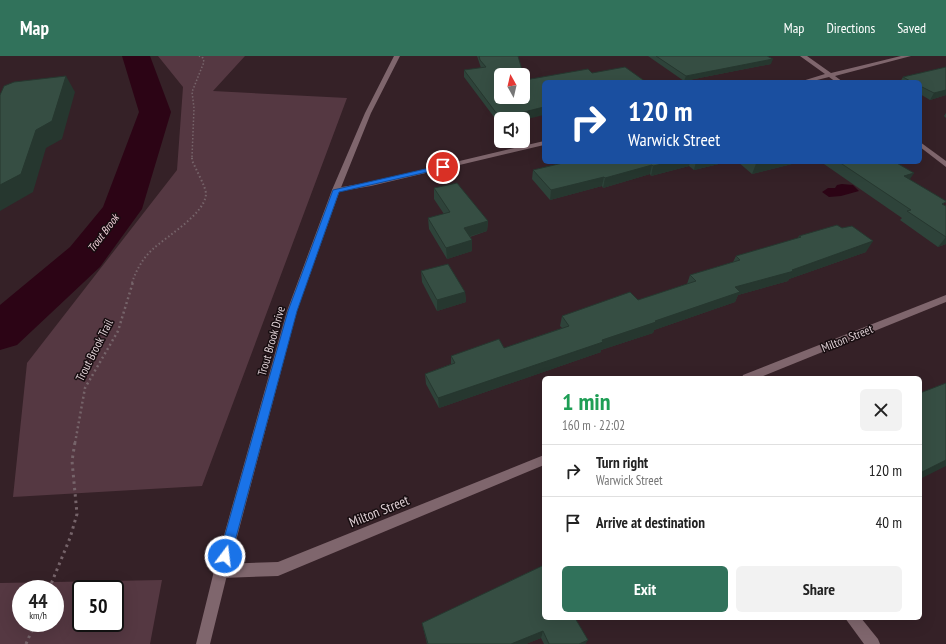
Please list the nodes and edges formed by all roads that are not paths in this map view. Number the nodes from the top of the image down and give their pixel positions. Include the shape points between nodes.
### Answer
1 (397, 56) edge
2 (803, 56) edge
3 (908, 56) edge
4 (831, 75) junction
5 (810, 80) edge
6 (837, 80) edge
7 (542, 143) edge
8 (922, 146) edge
9 (946, 164) edge
10 (336, 190) junction
11 (946, 298) edge
12 (752, 376) edge
13 (542, 461) edge
14 (220, 571) junction
15 (854, 620) edge
16 (203, 644) edge
17 (873, 644) edge

1 - 10 street, Trout Brook Drive via 368,112
2 - 4 street
3 - 4 street
4 - 5 street
4 - 6 street
7 - 10 street
8 - 9 street
10 - 14 street, Trout Brook Drive via 292,311
11 - 12 street, Milton Street
13 - 14 street, Milton Street via 278,569
14 - 16 street, Trout Brook Drive
15 - 17 street

